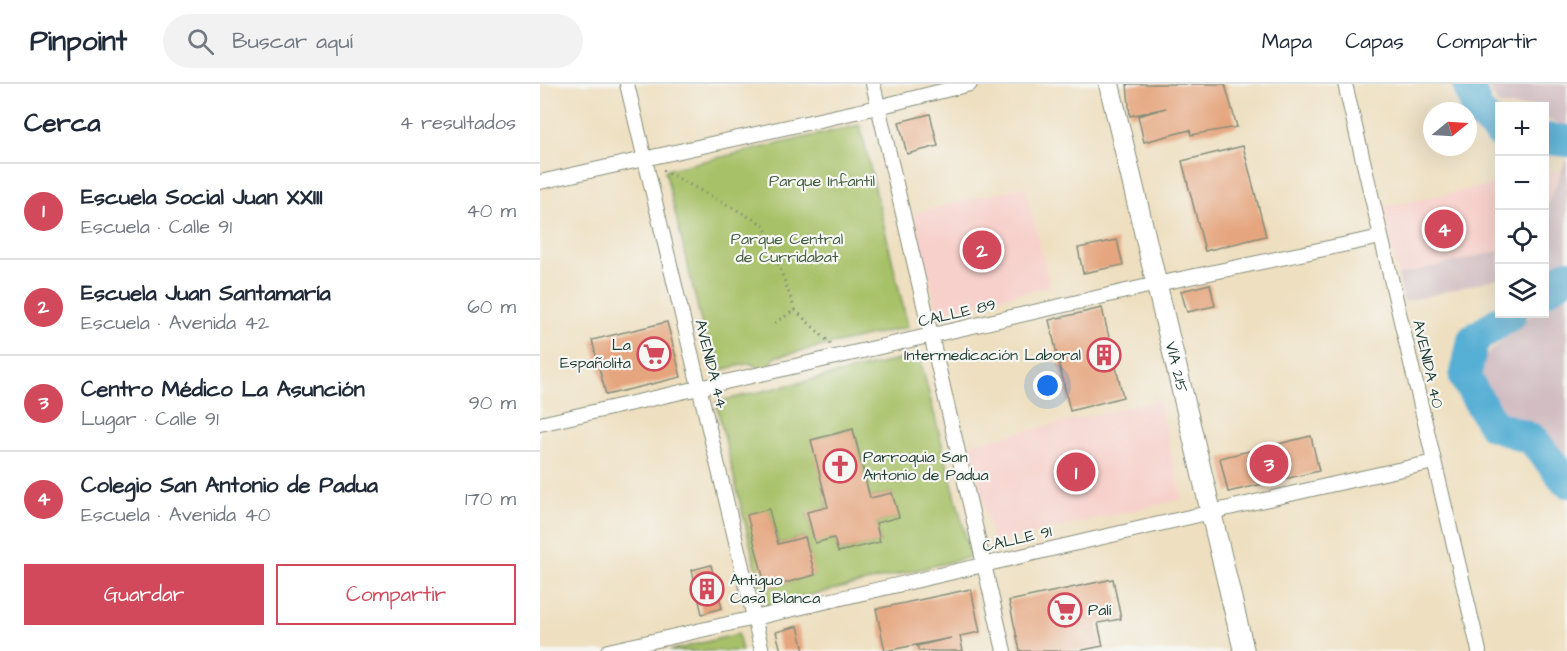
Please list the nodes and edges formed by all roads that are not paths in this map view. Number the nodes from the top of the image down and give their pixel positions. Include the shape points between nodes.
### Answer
1 (627, 84) edge
2 (873, 84) edge
3 (970, 84) edge
4 (1109, 84) edge
5 (1345, 84) edge
6 (878, 107) junction
7 (645, 159) junction
8 (540, 182) edge
9 (1381, 237) junction
10 (1157, 284) junction
11 (931, 336) junction
12 (699, 387) junction
13 (540, 424) edge
14 (1434, 462) junction
15 (1211, 511) junction
16 (983, 564) junction
17 (755, 618) junction
18 (608, 651) edge
19 (762, 651) edge
20 (1004, 651) edge
21 (1244, 651) edge
22 (1479, 651) edge

1 - 7 street, AVENIDA 44
2 - 6 street
3 - 6 street
4 - 10 main road, VÍA 215
5 - 9 street, AVENIDA 40
6 - 7 street
6 - 11 street
7 - 8 street
7 - 12 street, AVENIDA 44
9 - 10 street, CALLE 89
9 - 14 street, AVENIDA 40
10 - 11 street, CALLE 89
10 - 15 main road, VÍA 215
11 - 12 street, CALLE 89
11 - 16 street
12 - 13 street, CALLE 89
12 - 17 street, AVENIDA 44
14 - 15 street, CALLE 91
14 - 22 street, AVENIDA 40
15 - 16 street, CALLE 91
15 - 21 main road, VÍA 215
16 - 17 street, CALLE 91
16 - 20 street
17 - 18 street, CALLE 91
17 - 19 street, AVENIDA 44

